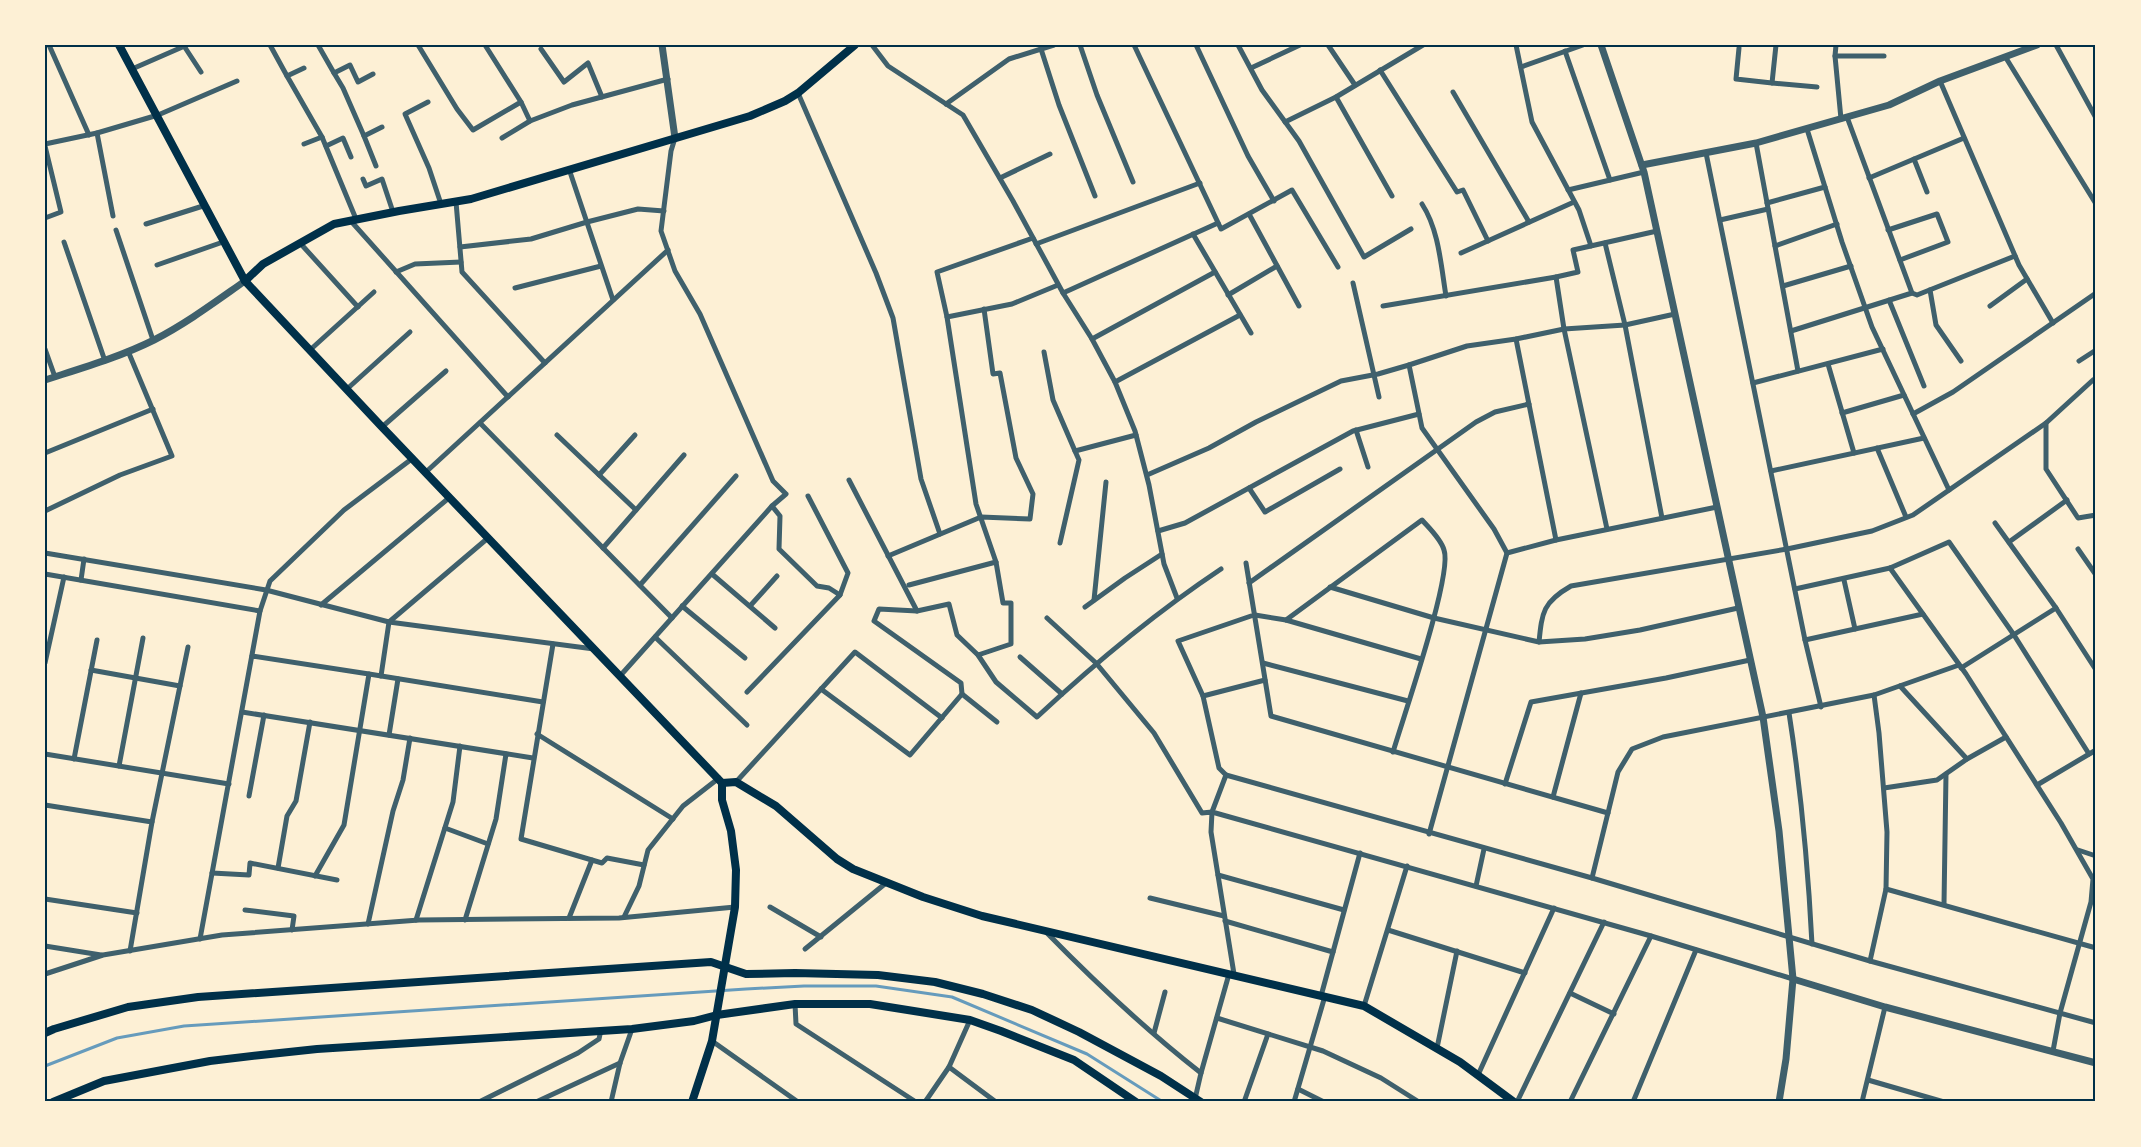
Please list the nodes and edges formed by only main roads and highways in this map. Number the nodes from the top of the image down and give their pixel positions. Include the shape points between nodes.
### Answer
1 (119, 45) edge
2 (855, 45) edge
3 (245, 281) junction
4 (720, 781) junction
5 (724, 967) junction
6 (717, 1015) junction
7 (45, 1033) edge
8 (1198, 1100) edge
9 (53, 1102) edge
10 (692, 1102) edge
11 (1136, 1102) edge
12 (1515, 1102) edge

1 - 3 main road
2 - 3 main road via 798,93 750,116 471,199 334,224 263,264
3 - 4 main road
4 - 5 main road via 736,870 735,907
4 - 12 main road via 736,782 776,806 845,864 886,883 982,916 1364,1006 1437,1048
5 - 6 main road
5 - 7 main road via 698,962 198,997 128,1007
5 - 8 main road via 746,974 878,975 935,982 983,994 1080,1032
6 - 9 main road via 632,1029 317,1049 210,1061 104,1081
6 - 10 main road
6 - 11 main road via 795,1004 870,1004 970,1020 1074,1060

